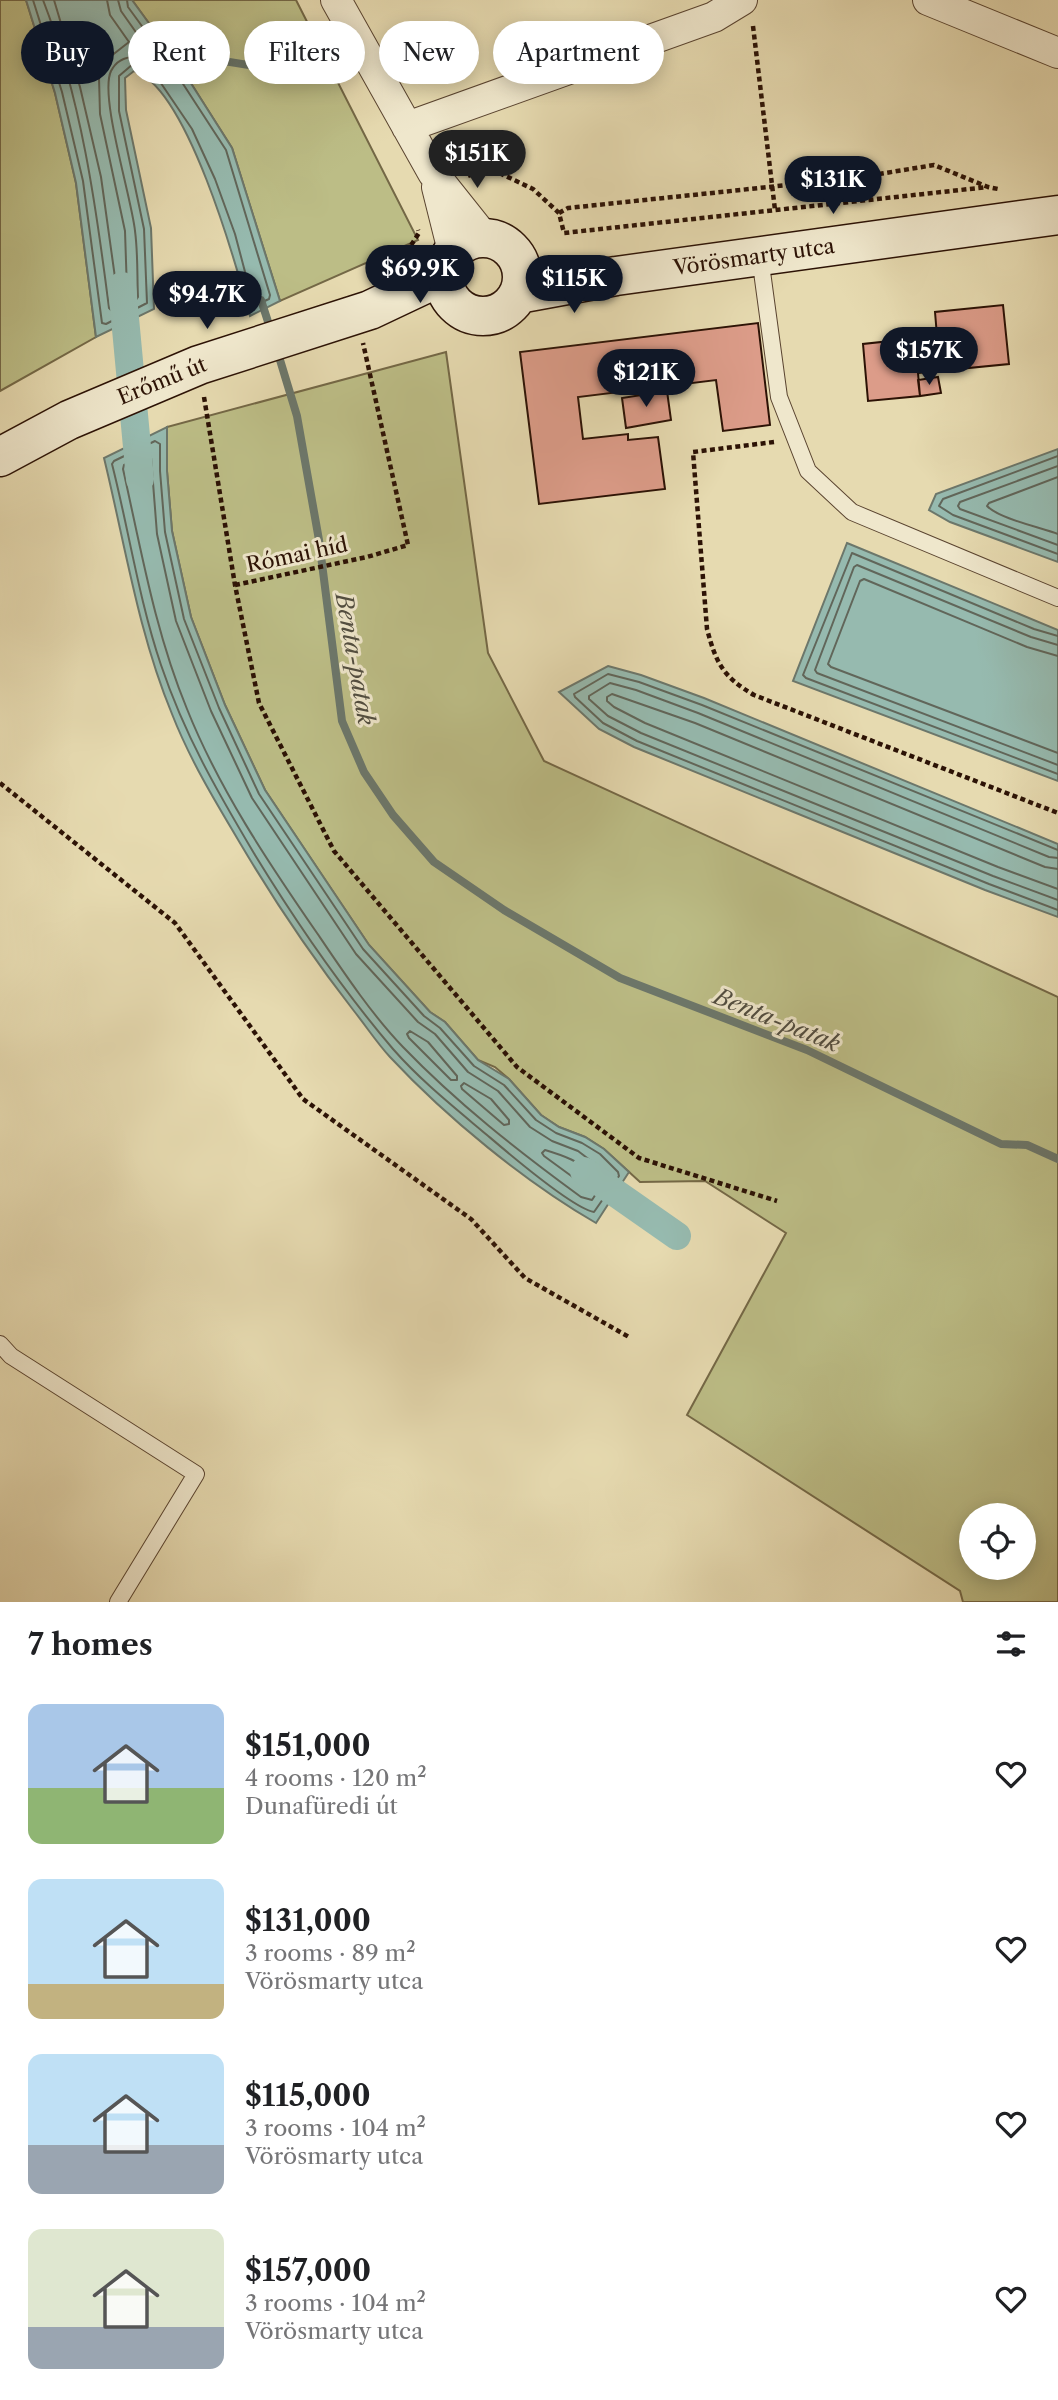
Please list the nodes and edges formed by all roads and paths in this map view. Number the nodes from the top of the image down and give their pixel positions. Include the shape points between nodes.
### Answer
1 (336, 0) edge
2 (928, 0) edge
3 (747, 12) edge
4 (1058, 54) edge
5 (407, 127) junction
6 (463, 134) dead end
7 (988, 187) junction
8 (772, 188) junction
9 (1000, 189) dead end
10 (775, 210) junction
11 (559, 213) junction
12 (1058, 215) edge
13 (417, 222) dead end
14 (760, 256) junction
15 (388, 264) dead end
16 (460, 267) junction
17 (519, 278) junction
18 (363, 313) junction
19 (199, 365) junction
20 (794, 439) junction
21 (0, 457) edge
22 (235, 584) junction
23 (1058, 598) edge
24 (0, 783) edge
25 (1058, 813) edge
26 (777, 1201) dead end
27 (629, 1337) dead end
28 (0, 1344) edge
29 (118, 1602) edge

1 - 5 street
2 - 4 street
3 - 5 street via 714,17
3 - 8 path
5 - 16 street via 433,173
6 - 11 path via 458,155 467,176 489,168 533,189
7 - 8 path via 934,165
7 - 9 path
7 - 10 path
8 - 10 path
8 - 11 path via 568,208
10 - 11 path via 564,233
12 - 14 street, Vörösmarty utca
13 - 15 path via 419,233 407,253
14 - 17 street, Vörösmarty utca via 616,276
14 - 20 lane via 779,397
16 - 17 street via 499,240 512,249
16 - 17 street via 474,315 491,315 507,308
16 - 18 street, Erőmű út
18 - 19 street, Erőmű út
18 - 22 path, Római híd via 408,545
19 - 21 street, Erőmű út via 69,420
19 - 22 path
20 - 23 lane via 808,471 852,512
20 - 25 path via 693,452 707,629 714,656 725,674 754,695
22 - 26 path via 259,703 334,851 517,1067 639,1158
24 - 27 path via 175,923 303,1099 471,1219 525,1278
28 - 29 lane via 11,1356 196,1474

